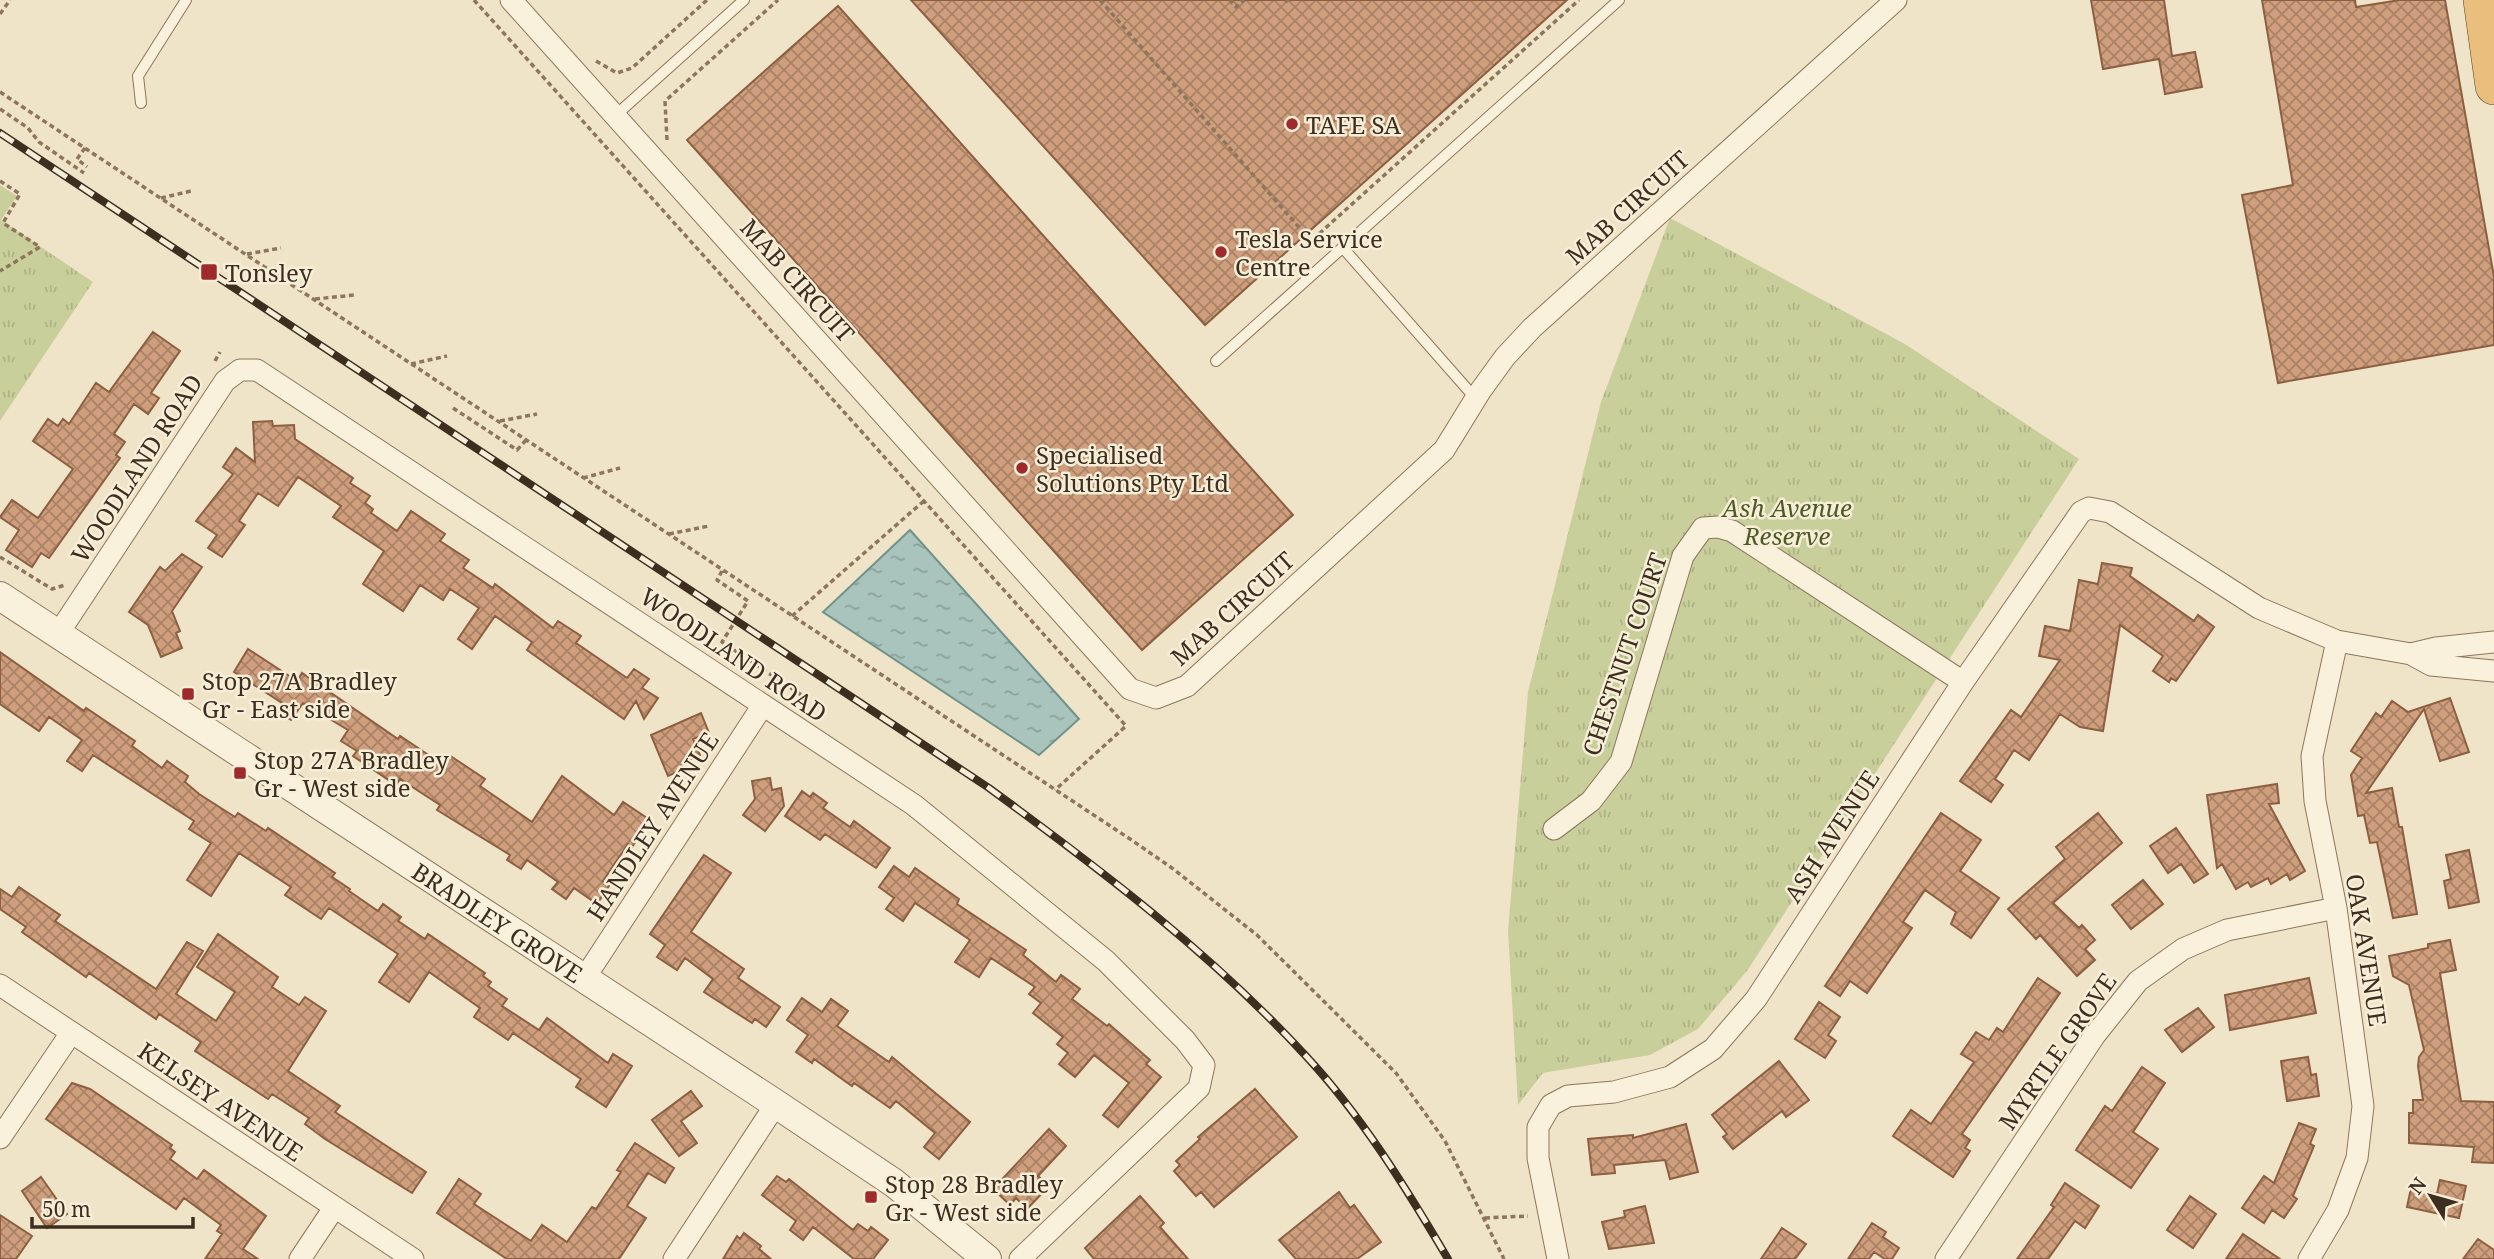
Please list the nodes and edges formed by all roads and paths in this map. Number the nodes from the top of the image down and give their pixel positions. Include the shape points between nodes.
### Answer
1 (10, 0) edge
2 (186, 0) edge
3 (474, 0) edge
4 (511, 0) edge
5 (705, 0) edge
6 (744, 0) edge
7 (778, 0) edge
8 (1100, 0) edge
9 (1233, 0) edge
10 (1244, 0) edge
11 (1579, 0) edge
12 (1619, 0) edge
13 (1896, 0) edge
14 (2482, 0) edge
15 (0, 14) edge
16 (593, 59) dead end
17 (2494, 86) edge
18 (0, 92) edge
19 (141, 103) dead end
20 (0, 109) edge
21 (1344, 111) dead end
22 (616, 115) junction
23 (1347, 118) dead end
24 (667, 143) dead end
25 (85, 148) junction
26 (87, 167) dead end
27 (83, 173) dead end
28 (0, 181) edge
29 (191, 191) dead end
30 (161, 198) junction
31 (281, 248) dead end
32 (1343, 248) junction
33 (245, 254) junction
34 (0, 271) edge
35 (354, 295) dead end
36 (313, 299) junction
37 (220, 352) dead end
38 (447, 356) dead end
39 (1216, 361) dead end
40 (213, 364) dead end
41 (411, 365) junction
42 (1476, 399) junction
43 (453, 408) dead end
44 (537, 414) dead end
45 (498, 422) junction
46 (526, 440) junction
47 (620, 468) dead end
48 (583, 478) junction
49 (925, 500) junction
50 (709, 526) dead end
51 (667, 534) junction
52 (0, 557) edge
53 (722, 571) junction
54 (66, 585) dead end
55 (0, 596) edge
56 (792, 617) junction
57 (58, 634) junction
58 (2337, 641) junction
59 (722, 642) junction
60 (2494, 642) edge
61 (721, 650) dead end
62 (2411, 654) junction
63 (2494, 671) edge
64 (1963, 682) junction
65 (763, 705) junction
66 (784, 719) junction
67 (1055, 790) junction
68 (1554, 829) dead end
69 (2336, 908) junction
70 (586, 976) junction
71 (0, 985) edge
72 (71, 1032) junction
73 (776, 1104) junction
74 (0, 1138) edge
75 (334, 1208) junction
76 (1549, 1215) junction
77 (1485, 1218) junction
78 (300, 1259) edge
79 (413, 1259) edge
80 (674, 1259) edge
81 (987, 1259) edge
82 (1020, 1259) edge
83 (1504, 1259) edge
84 (1558, 1259) edge
85 (1946, 1259) edge
86 (2309, 1259) edge

1 - 15 path
2 - 19 lane via 138,76
3 - 49 path
4 - 22 street, MAB CIRCUIT
5 - 16 path via 632,68 617,73
6 - 22 lane
7 - 24 path via 665,102
8 - 11 path via 1311,241
9 - 10 path via 1236,8
12 - 32 lane
13 - 42 street, MAB CIRCUIT via 1532,328 1505,356
14 - 17 highway
18 - 25 path
20 - 27 path
21 - 23 path via 1335,120 1340,125
22 - 42 street, MAB CIRCUIT via 1130,689 1156,698 1187,686 1444,450
25 - 26 path via 77,159
25 - 30 path
28 - 34 path via 20,194 4,223 40,247
29 - 30 path
30 - 33 path
31 - 33 path
32 - 39 lane
32 - 42 lane
33 - 36 path
35 - 36 path
36 - 41 path
37 - 40 path
38 - 41 path
41 - 45 path
43 - 46 path via 517,450
44 - 45 path
45 - 46 path
46 - 48 path
47 - 48 path
48 - 51 path
49 - 56 path
49 - 67 path via 1126,726
50 - 51 path
51 - 53 path
52 - 54 path via 52,589
53 - 56 path
53 - 59 path via 717,580 748,601
55 - 57 street, BRADLEY GROVE
56 - 67 path
57 - 65 street, WOODLAND ROAD via 225,381 248,367
57 - 70 street, BRADLEY GROVE
58 - 62 street
58 - 64 street, ASH AVENUE via 2259,608 2110,512 2089,508 2071,523
58 - 69 street, OAK AVENUE via 2312,756 2315,801
59 - 61 path
59 - 66 path via 800,694
60 - 62 street
62 - 63 street via 2431,665
64 - 68 street, CHESTNUT COURT via 1732,531 1703,528 1683,556 1620,762 1591,801
64 - 76 street, ASH AVENUE via 1756,999 1713,1049 1670,1077 1614,1092 1568,1096 1551,1105 1538,1127 1538,1158
65 - 66 street, WOODLAND ROAD
65 - 70 street, HANDLEY AVENUE
66 - 82 street, WOODLAND ROAD via 914,805 1106,961 1204,1065 1199,1088
67 - 77 path via 1190,882 1257,935 1324,998 1396,1073 1432,1119
69 - 85 street, MYRTLE GROVE via 2227,930 2183,949 2138,981 2095,1035
69 - 86 street, OAK AVENUE via 2363,1106 2357,1158 2337,1210
70 - 73 street, BRADLEY GROVE
71 - 72 street, KELSEY AVENUE
72 - 74 street
72 - 75 street, KELSEY AVENUE
73 - 80 street
73 - 81 street, BRADLEY GROVE via 894,1183
75 - 78 street
75 - 79 street, KELSEY AVENUE
76 - 77 path
76 - 84 street
77 - 83 path

